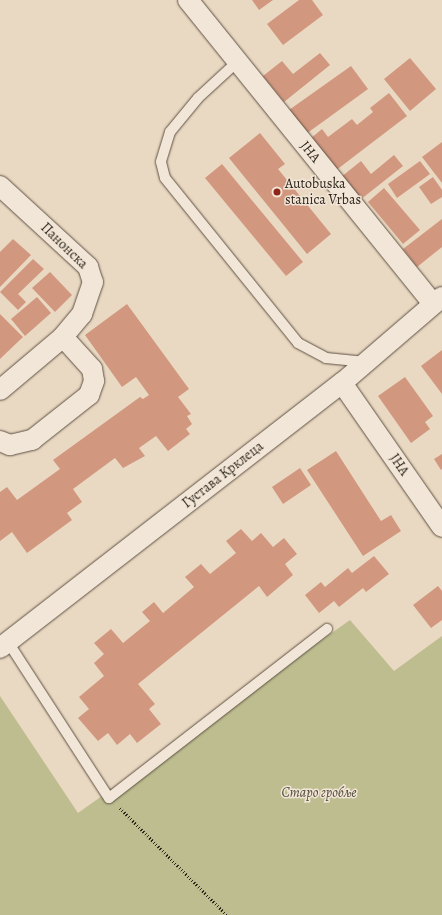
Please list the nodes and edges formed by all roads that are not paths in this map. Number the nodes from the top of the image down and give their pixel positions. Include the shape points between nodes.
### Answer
1 (188, 0) edge
2 (237, 62) junction
3 (0, 186) edge
4 (438, 300) edge
5 (63, 337) junction
6 (368, 362) junction
7 (342, 383) junction
8 (0, 390) edge
9 (0, 441) edge
10 (442, 527) edge
11 (327, 629) dead end
12 (3, 640) edge

1 - 2 street, ЈНА
2 - 4 street, ЈНА
2 - 6 lane via 198,98 170,132 161,162 165,178 298,343 326,358
3 - 5 street, Панонска via 92,274 93,282 87,304
4 - 6 street, Густава Крклеца
5 - 8 street, Панонска
5 - 9 street via 92,369 94,381 89,395 32,440 10,445
6 - 7 street, Густава Крклеца
7 - 10 street, ЈНА
7 - 12 street, Густава Крклеца
11 - 12 lane via 109,798

